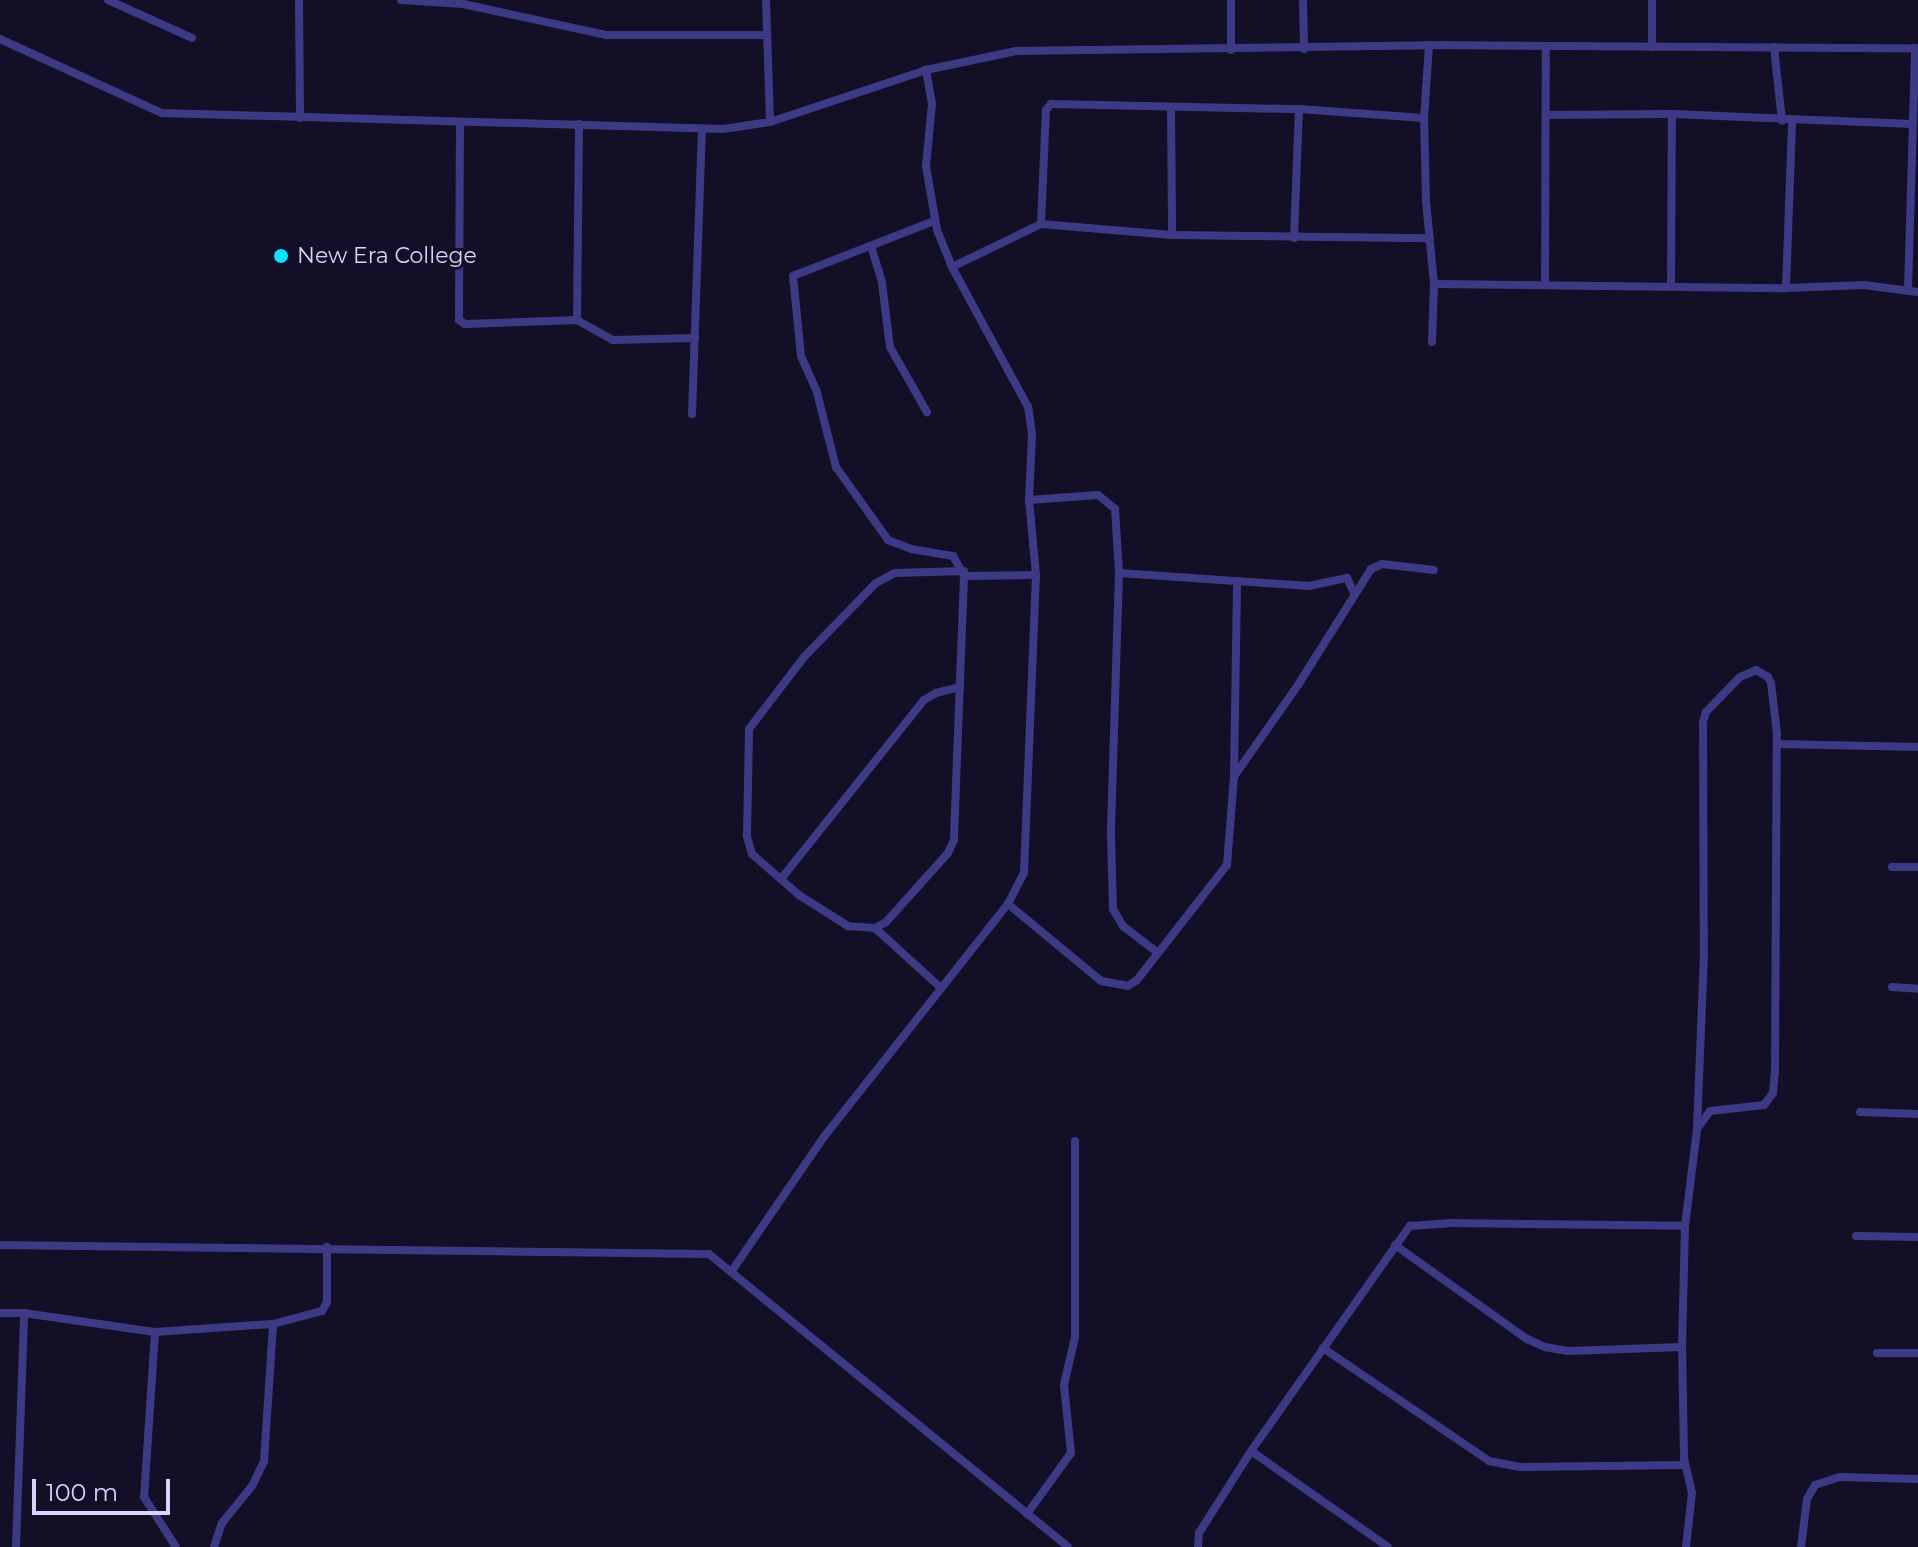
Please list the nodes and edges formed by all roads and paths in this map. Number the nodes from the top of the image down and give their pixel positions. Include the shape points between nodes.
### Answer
1 (108, 0) edge
2 (299, 0) edge
3 (401, 0) edge
4 (766, 0) edge
5 (1231, 0) edge
6 (1303, 0) edge
7 (1652, 0) edge
8 (467, 2) edge
9 (766, 35) junction
10 (192, 38) dead end
11 (0, 39) edge
12 (1429, 45) junction
13 (1546, 46) junction
14 (1652, 47) junction
15 (1774, 47) junction
16 (1917, 48) edge
17 (1304, 49) junction
18 (1231, 50) junction
19 (926, 70) junction
20 (1171, 108) junction
21 (1299, 109) junction
22 (1672, 114) junction
23 (1546, 115) junction
24 (300, 118) junction
25 (1424, 118) junction
26 (1782, 121) junction
27 (460, 122) junction
28 (770, 122) junction
29 (1792, 122) junction
30 (579, 124) junction
31 (1912, 124) junction
32 (702, 128) junction
33 (1914, 177) edge
34 (934, 221) junction
35 (1041, 224) junction
36 (1172, 235) junction
37 (1294, 238) junction
38 (1430, 238) junction
39 (871, 246) junction
40 (952, 267) junction
41 (1545, 283) junction
42 (1434, 284) junction
43 (1671, 285) junction
44 (1786, 288) junction
45 (1908, 290) junction
46 (1918, 292) edge
47 (577, 320) junction
48 (695, 338) junction
49 (1432, 342) dead end
50 (927, 412) dead end
51 (692, 414) dead end
52 (1029, 500) junction
53 (1434, 570) dead end
54 (964, 573) junction
55 (1119, 573) junction
56 (1036, 575) junction
57 (1237, 581) junction
58 (1354, 594) junction
59 (960, 687) junction
60 (1777, 744) junction
61 (1918, 747) edge
62 (1234, 776) junction
63 (1892, 867) dead end
64 (1918, 867) edge
65 (781, 879) junction
66 (1008, 904) junction
67 (875, 928) junction
68 (1158, 953) junction
69 (1892, 987) dead end
70 (941, 988) junction
71 (1918, 989) edge
72 (1860, 1112) dead end
73 (1918, 1114) edge
74 (1697, 1129) junction
75 (1075, 1141) dead end
76 (1685, 1226) junction
77 (1856, 1236) dead end
78 (1918, 1237) edge
79 (0, 1245) edge
80 (1395, 1245) junction
81 (327, 1247) junction
82 (731, 1272) junction
83 (0, 1313) edge
84 (24, 1313) junction
85 (273, 1324) junction
86 (155, 1332) junction
87 (1682, 1347) junction
88 (1323, 1348) junction
89 (1877, 1353) dead end
90 (1918, 1353) edge
91 (1251, 1451) junction
92 (1685, 1465) junction
93 (1918, 1479) edge
94 (1027, 1514) junction
95 (16, 1547) edge
96 (176, 1547) edge
97 (214, 1547) edge
98 (1068, 1547) edge
99 (1198, 1547) edge
100 (1388, 1547) edge
101 (1686, 1547) edge
102 (1801, 1547) edge

1 - 10 street
2 - 24 street
3 - 8 street
4 - 9 street
5 - 18 street
6 - 17 street
7 - 14 street
8 - 9 street via 606,35
9 - 28 street
11 - 24 street via 162,113
12 - 13 street
12 - 17 street
12 - 25 street
13 - 14 street
13 - 23 street
14 - 15 street
15 - 16 street
15 - 26 street
16 - 31 street
17 - 18 street
18 - 19 street via 1016,51
19 - 28 street
19 - 34 street via 932,104 926,166
20 - 21 street
20 - 35 street via 1048,105
20 - 36 street
21 - 25 street
21 - 37 street
22 - 23 street
22 - 26 street
22 - 43 street
23 - 41 street
24 - 27 street
25 - 38 street
26 - 29 street
27 - 30 street
27 - 47 street via 458,318 465,324
28 - 32 street
29 - 31 street
29 - 44 street
30 - 32 street
30 - 47 street
31 - 33 street
32 - 48 street
33 - 45 street
34 - 39 street
34 - 40 street
35 - 36 street
35 - 40 street
36 - 37 street
37 - 38 street
38 - 42 street
39 - 50 street via 890,347
39 - 54 street via 793,276 801,356 816,389 836,467 878,528 897,546 956,557
40 - 52 street via 1028,407
41 - 42 street
41 - 43 street
42 - 49 street
43 - 44 street
44 - 45 street via 1864,285
45 - 46 street
47 - 48 street via 613,340
48 - 51 street
52 - 55 street via 1105,498 1115,509
52 - 56 street
53 - 58 street via 1377,565
54 - 56 street
54 - 59 street
54 - 65 street via 884,577 804,657 749,729 748,845
55 - 57 street
55 - 68 street via 1113,909 1123,926
56 - 66 street via 1024,873
57 - 58 street via 1309,586 1347,578
57 - 62 street
58 - 62 street
59 - 65 street via 924,700
59 - 67 street via 954,840 897,912
60 - 61 street
60 - 74 street via 1773,1093 1759,1108 1710,1111
60 - 74 street via 1771,683 1751,670 1704,716 1704,954
62 - 68 street via 1228,862
63 - 64 street
65 - 67 street via 848,926
66 - 68 street via 1111,985 1128,986 1137,980
66 - 70 street
67 - 70 street
69 - 71 street
70 - 82 street via 823,1138
72 - 73 street
74 - 76 street
75 - 94 street via 1075,1337 1064,1385 1071,1453
76 - 80 street via 1418,1224
76 - 87 street
77 - 78 street
79 - 81 street
80 - 87 street via 1545,1347
80 - 88 street
81 - 82 street via 709,1254
81 - 85 street via 327,1302 322,1311
82 - 94 street
83 - 84 street
84 - 86 street
84 - 95 street
85 - 86 street
85 - 97 street via 264,1461 252,1486 222,1523
86 - 96 street via 144,1497
87 - 92 street
88 - 91 street
88 - 92 street via 1489,1461 1521,1467
89 - 90 street
91 - 99 street via 1199,1533
91 - 100 street
92 - 101 street via 1692,1493
93 - 102 street via 1839,1477 1815,1485 1807,1499
94 - 98 street

